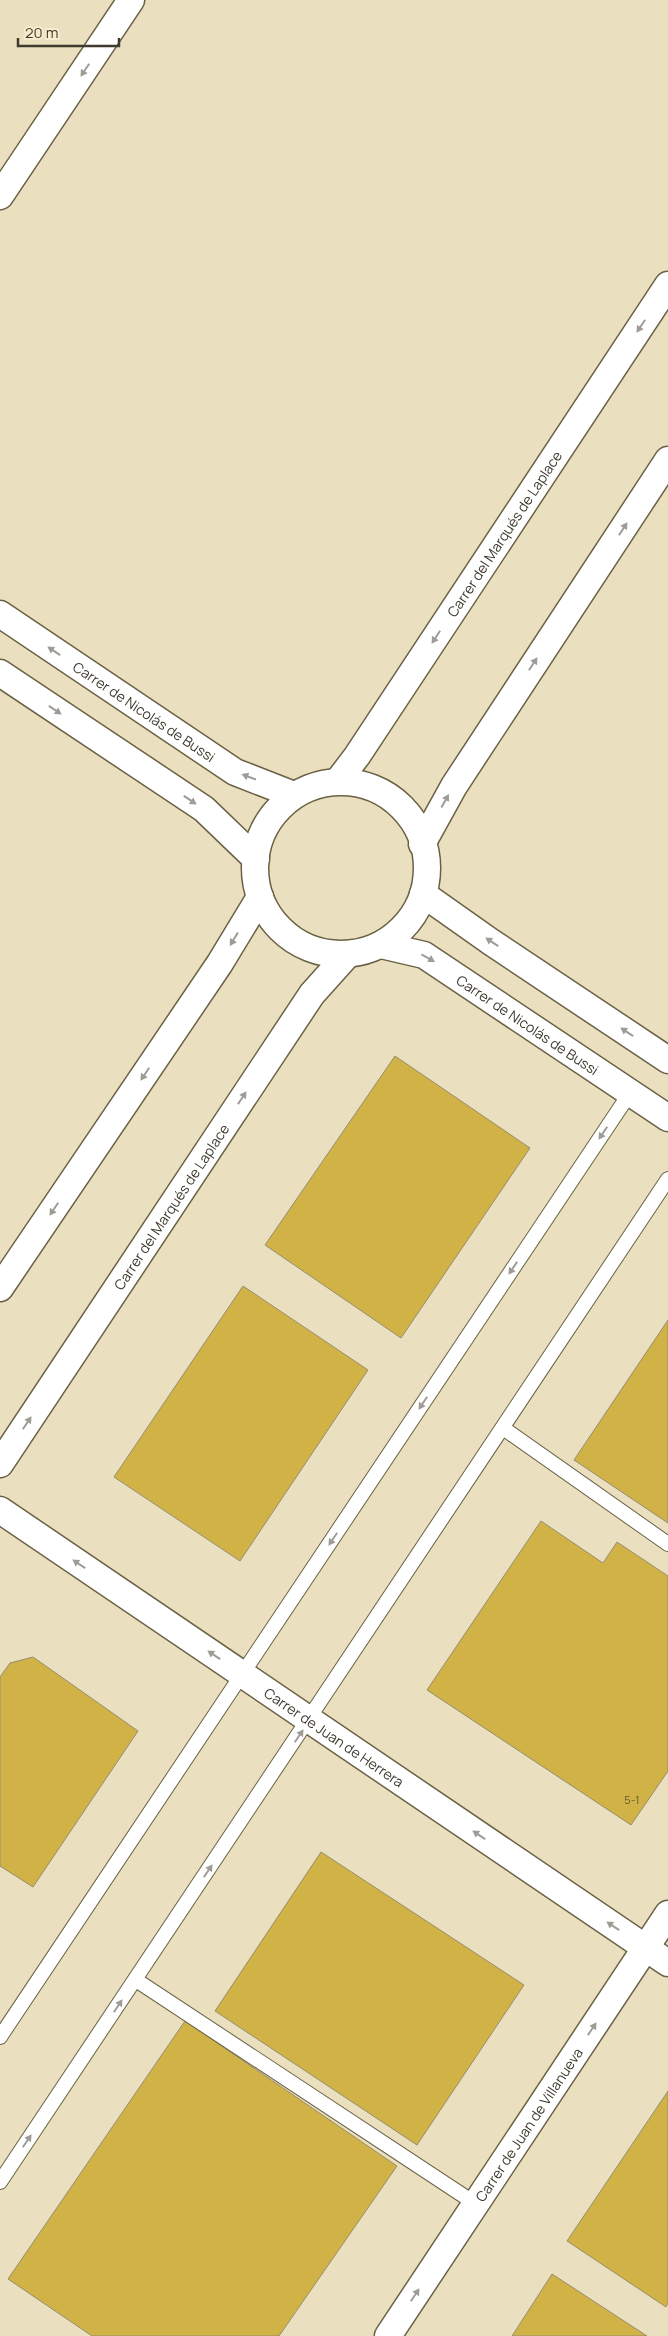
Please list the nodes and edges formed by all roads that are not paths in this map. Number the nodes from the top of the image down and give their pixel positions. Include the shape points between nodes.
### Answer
1 (131, 0) edge
2 (0, 196) edge
3 (668, 285) edge
4 (668, 460) edge
5 (0, 614) edge
6 (0, 673) edge
7 (338, 781) junction
8 (294, 795) junction
9 (422, 844) junction
10 (256, 859) junction
11 (424, 894) junction
12 (260, 897) junction
13 (381, 945) junction
14 (347, 955) junction
15 (668, 1060) edge
16 (630, 1093) junction
17 (668, 1118) edge
18 (668, 1179) edge
19 (0, 1288) edge
20 (503, 1428) junction
21 (0, 1464) edge
22 (0, 1510) edge
23 (668, 1544) edge
24 (242, 1674) junction
25 (310, 1720) junction
26 (668, 1914) edge
27 (645, 1948) junction
28 (668, 1963) edge
29 (136, 1980) junction
30 (0, 2037) edge
31 (0, 2182) edge
32 (476, 2204) junction
33 (388, 2336) edge

1 -> 2 street
3 -> 7 street, Carrer del Marqués de Laplace
9 -> 4 street via 454,786
8 -> 5 street, Carrer de Nicolás de Bussi via 235,772
6 -> 10 street via 204,809
7 - 8 street
7 - 9 street via 366,786 396,800 417,828
8 - 10 street via 269,818 257,844
9 - 11 street via 428,865
10 - 12 street via 254,878
11 - 13 street via 410,920
15 -> 11 street
12 - 14 street via 264,909 292,941 315,951
12 -> 19 street via 220,962
13 - 14 street
13 -> 16 street, Carrer de Nicolás de Bussi via 424,955
21 -> 14 street, Carrer del Marqués de Laplace via 307,1001
16 - 17 street, Carrer de Nicolás de Bussi
16 -> 24 lane
18 - 20 lane
20 - 23 lane
20 - 25 lane
24 -> 22 street, Carrer de Juan de Herrera
24 - 25 street, Carrer de Juan de Herrera
24 - 30 lane
27 -> 25 street, Carrer de Juan de Herrera
29 -> 25 lane
26 - 27 street, Carrer de Juan de Villanueva
27 - 28 street, Carrer de Juan de Herrera
32 -> 27 street, Carrer de Juan de Villanueva
31 -> 29 lane
29 - 32 lane
33 -> 32 street, Carrer de Juan de Villanueva

